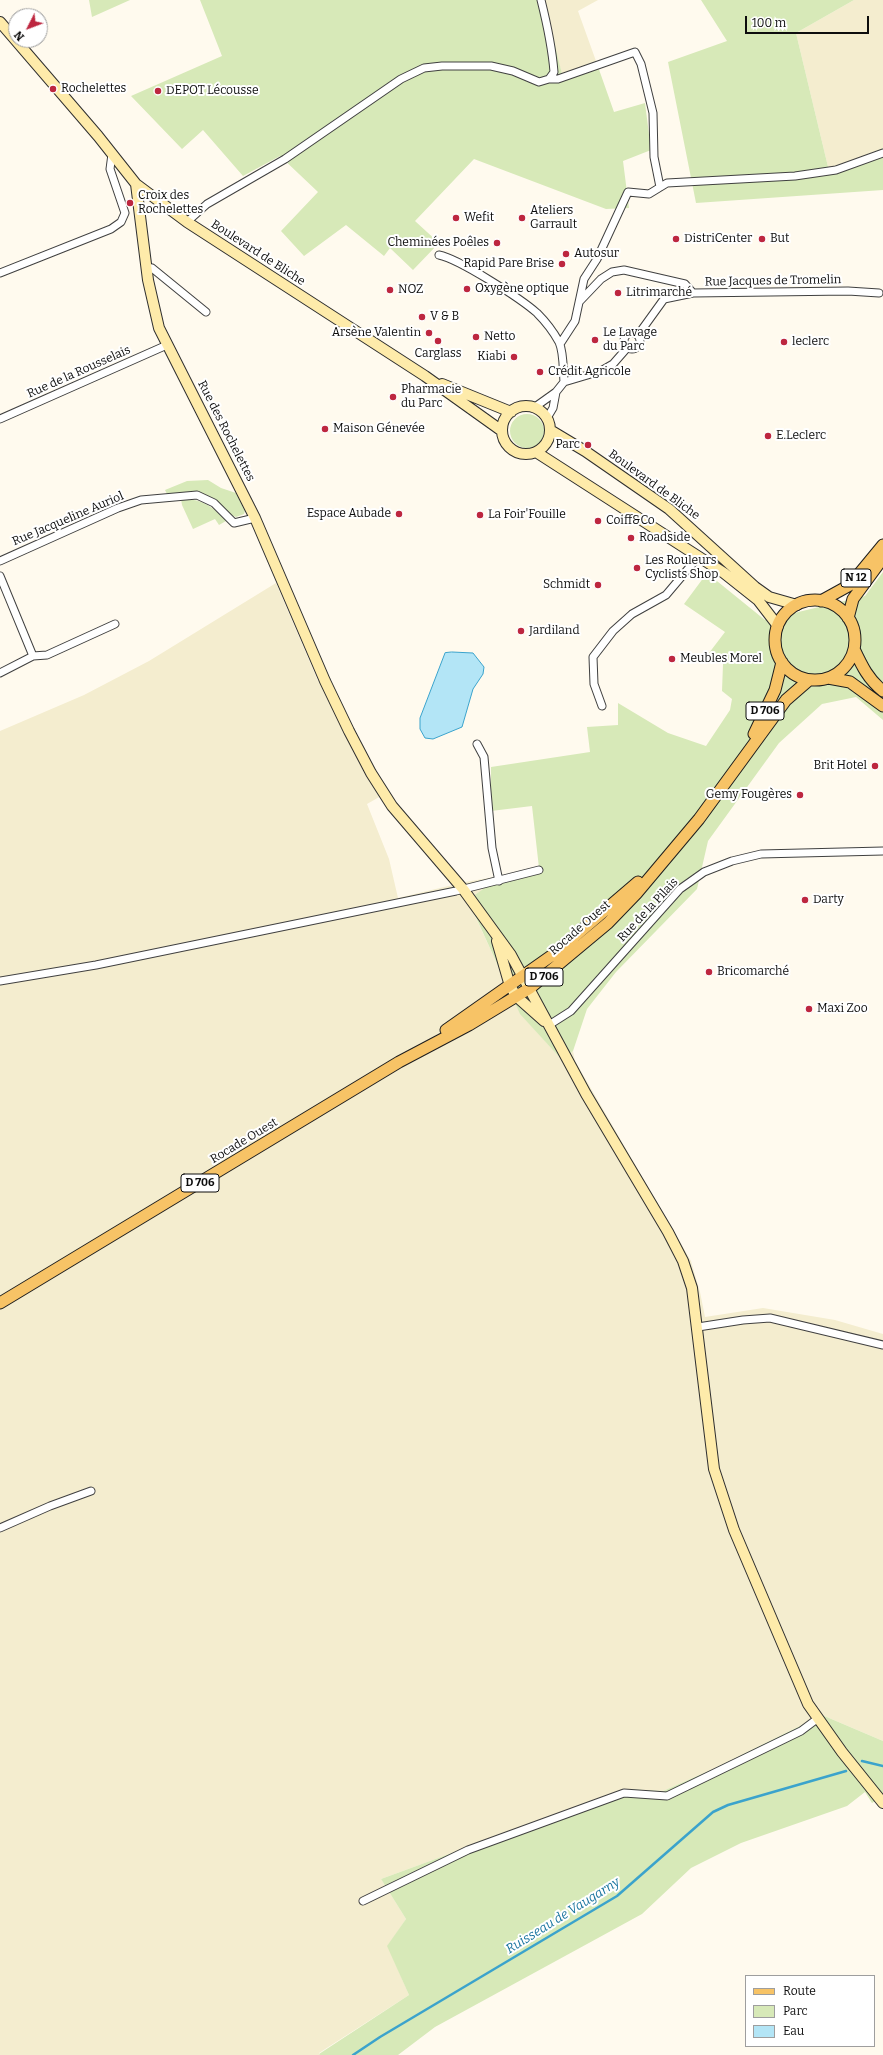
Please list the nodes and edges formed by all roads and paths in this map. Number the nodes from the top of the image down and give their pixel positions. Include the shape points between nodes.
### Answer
1 (541, 0) edge
2 (0, 22) edge
3 (549, 78) junction
4 (883, 153) edge
5 (112, 154) junction
6 (136, 184) junction
7 (660, 187) junction
8 (187, 222) junction
9 (439, 255) dead end
10 (146, 267) junction
11 (0, 273) edge
12 (693, 293) junction
13 (879, 293) dead end
14 (580, 301) junction
15 (206, 312) dead end
16 (638, 335) junction
17 (560, 344) junction
18 (167, 345) junction
19 (627, 348) junction
20 (425, 376) junction
21 (564, 382) junction
22 (556, 392) junction
23 (535, 407) junction
24 (511, 412) junction
25 (547, 418) junction
26 (0, 419) edge
27 (550, 430) junction
28 (502, 431) junction
29 (536, 452) junction
30 (255, 518) junction
31 (883, 545) edge
32 (699, 556) junction
33 (883, 558) edge
34 (0, 560) edge
35 (0, 576) edge
36 (821, 601) junction
37 (797, 605) junction
38 (848, 618) junction
39 (115, 624) dead end
40 (778, 626) junction
41 (854, 649) junction
42 (33, 656) junction
43 (782, 662) junction
44 (0, 673) edge
45 (828, 678) junction
46 (809, 680) junction
47 (883, 691) edge
48 (602, 706) dead end
49 (883, 706) edge
50 (477, 744) dead end
51 (742, 757) junction
52 (883, 850) edge
53 (664, 860) junction
54 (539, 870) dead end
55 (498, 880) junction
56 (463, 889) junction
57 (493, 930) junction
58 (524, 978) junction
59 (0, 981) edge
60 (510, 986) junction
61 (531, 990) junction
62 (519, 998) junction
63 (549, 1025) junction
64 (399, 1062) junction
65 (0, 1303) edge
66 (698, 1327) junction
67 (883, 1344) edge
68 (91, 1491) dead end
69 (0, 1528) edge
70 (817, 1719) junction
71 (883, 1802) edge
72 (363, 1901) dead end

1 - 3 street via 553,56 554,72
2 - 5 street, Boulevard de Bliche
3 - 7 street via 558,79 635,52 641,64 652,113 654,157
3 - 8 street via 539,82 513,71 491,66 424,68 401,79 285,159 207,204
4 - 7 street via 836,170 795,176 667,183
5 - 6 street, Boulevard de Bliche
5 - 11 street via 110,169 125,213 121,222 111,229
6 - 8 street, Boulevard de Bliche
6 - 10 street, Rue des Rochelettes
7 - 14 street via 649,194 628,192 597,259 584,279
8 - 20 street, Boulevard de Bliche
9 - 17 street via 450,257 536,312 550,327
10 - 15 street via 152,268
10 - 18 street, Rue des Rochelettes via 155,313
12 - 13 street, Rue Jacques de Tromelin
12 - 14 street via 685,284 624,270 612,272 601,278
12 - 16 street, Rue Jacques de Tromelin via 664,299
14 - 17 street via 575,321
16 - 19 street via 639,345 634,349
16 - 19 street via 631,332 625,335 623,342
17 - 21 street
18 - 26 street, Rue de la Rousselais
18 - 30 street, Rue des Rochelettes
19 - 21 street via 613,364 601,371
20 - 24 street, Boulevard de Bliche
20 - 28 street, Boulevard de Bliche
21 - 22 street
22 - 23 street
22 - 25 street via 553,408
23 - 24 street via 522,406
23 - 25 street
24 - 28 street via 506,417
25 - 27 street
27 - 29 street via 547,443
27 - 37 street, Boulevard de Bliche via 669,509 769,597
28 - 29 street via 506,443 515,451 529,454
29 - 32 street
30 - 34 street, Rue Jacqueline Auriol via 234,523 214,503 196,495 141,500
30 - 56 street, Rue des Rochelettes via 325,681 371,773 392,806
31 - 36 main road, N 12 via 850,585
32 - 40 street via 750,593 768,611
32 - 48 street via 666,595 632,614 613,631 593,657 594,684
33 - 38 main road, N 12 via 853,598
35 - 42 street
36 - 37 main road
36 - 38 main road via 832,604
37 - 40 main road via 786,614
38 - 41 main road via 853,628
39 - 42 street via 48,655
40 - 43 main road via 775,638 776,651
41 - 45 main road via 849,662 840,672
41 - 47 main road via 864,671
42 - 44 street
43 - 46 main road via 789,670
43 - 51 main road, Rocade Ouest / D 706 via 775,690
45 - 46 main road
45 - 49 main road via 850,682
46 - 51 main road, Rocade Ouest / D 706 via 786,700
50 - 55 street via 484,757 492,848
51 - 53 main road, Rocade Ouest / D 706 via 699,819
52 - 63 street, Rue de la Pilais via 761,854 732,861 704,872 680,889 571,1011
53 - 58 main road, Rocade Ouest / D 706
53 - 61 main road, Rocade Ouest / D 706 via 608,923
54 - 55 street
55 - 56 street
56 - 57 street, Rue des Rochelettes
56 - 59 street via 96,965
57 - 58 street, Rue des Rochelettes
57 - 60 street
58 - 60 main road, Rocade Ouest / D 706
58 - 61 street, Rue des Rochelettes
60 - 62 street
60 - 64 main road, Rocade Ouest / D 706
61 - 62 main road, Rocade Ouest / D 706
61 - 63 street, Rue des Rochelettes
62 - 63 street
62 - 64 main road, Rocade Ouest / D 706
63 - 66 street, Rue des Rochelettes via 683,1261 692,1288
64 - 65 main road, Rocade Ouest / D 706
66 - 67 street via 770,1318
66 - 70 street, Rue des Rochelettes via 714,1469 723,1500 790,1664
68 - 69 street
70 - 71 street, Rue des Rochelettes
70 - 72 street via 801,1731 667,1796 624,1793 468,1850

